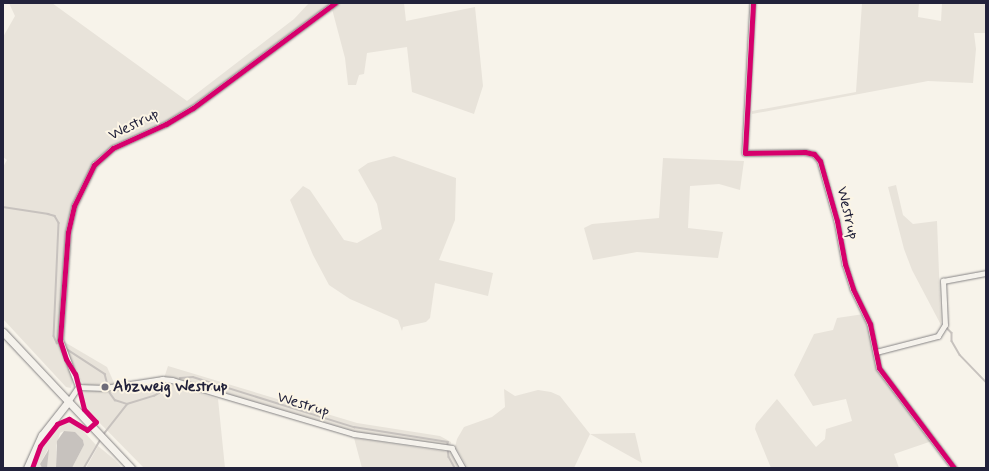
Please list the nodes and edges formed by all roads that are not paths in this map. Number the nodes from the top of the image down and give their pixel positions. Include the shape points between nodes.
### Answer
1 (334, 3) edge
2 (753, 3) edge
3 (986, 273) edge
4 (3, 332) edge
5 (876, 352) junction
6 (78, 386) junction
7 (68, 402) junction
8 (27, 468) edge
9 (131, 468) edge
10 (463, 468) edge
11 (954, 468) edge

1 - 6 street, Westrup via 193,108 166,124 113,148 94,165 74,206 67,240 60,340
2 - 5 street, Westrup via 745,152 805,152 814,154 820,161 837,220 847,269 853,289 870,324
3 - 5 street via 943,280 944,326 938,336
4 - 7 main road
5 - 11 street, Westrup via 883,373
6 - 7 street
6 - 10 street, Westrup via 105,388 162,379 172,380 354,434 452,448
7 - 8 main road via 42,435
7 - 9 main road

